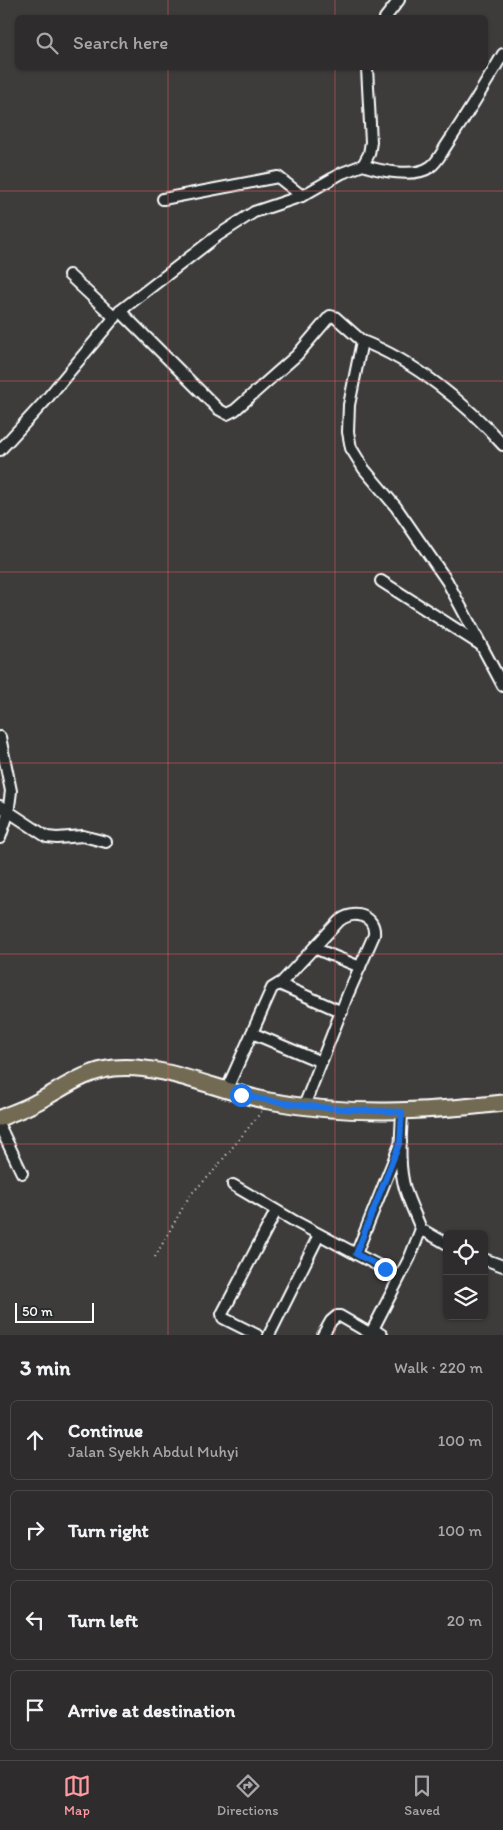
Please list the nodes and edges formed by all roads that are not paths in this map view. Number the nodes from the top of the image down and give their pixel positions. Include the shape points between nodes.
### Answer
1 (399, 0) edge
2 (387, 15) edge
3 (503, 54) edge
4 (367, 70) edge
5 (363, 165) junction
6 (302, 196) junction
7 (163, 199) dead end
8 (69, 275) dead end
9 (117, 314) junction
10 (362, 341) junction
11 (503, 445) edge
12 (0, 450) edge
13 (381, 581) dead end
14 (482, 646) junction
15 (503, 686) edge
16 (0, 737) edge
17 (4, 808) edge
18 (0, 838) edge
19 (106, 842) dead end
20 (314, 948) junction
21 (360, 967) junction
22 (279, 984) junction
23 (342, 1012) junction
24 (252, 1033) junction
25 (321, 1062) junction
26 (226, 1091) junction
27 (503, 1102) edge
28 (304, 1106) junction
29 (402, 1112) junction
30 (0, 1118) edge
31 (0, 1128) edge
32 (400, 1142) junction
33 (22, 1173) dead end
34 (233, 1185) dead end
35 (276, 1211) junction
36 (421, 1228) junction
37 (319, 1235) junction
38 (443, 1242) edge
39 (356, 1254) junction
40 (488, 1260) edge
41 (503, 1266) edge
42 (399, 1276) junction
43 (374, 1333) edge
44 (257, 1335) edge
45 (269, 1335) edge
46 (322, 1335) edge

1 - 2 street
3 - 5 street via 466,117 431,167 407,172
4 - 5 street via 371,142
5 - 6 street
6 - 7 street via 278,177
6 - 9 street via 247,216
8 - 9 street
9 - 10 street via 227,414 297,355 330,316 335,316
9 - 12 street via 45,402
10 - 11 street via 410,364 481,420
10 - 14 street via 349,405 351,448 447,580
13 - 14 street
14 - 15 street
16 - 17 street via 11,792
17 - 18 street
17 - 19 street via 46,837 83,836
20 - 21 street
20 - 21 street via 344,916 360,915 375,930
20 - 22 street
21 - 23 street
22 - 23 street
22 - 24 street via 272,988
23 - 25 street
24 - 25 street
24 - 26 street
25 - 28 street
26 - 28 main road via 269,1102
26 - 30 main road via 144,1068 113,1068 84,1076
27 - 29 main road
28 - 29 main road
29 - 32 street
31 - 33 street
32 - 36 street via 406,1191
32 - 39 street
34 - 35 street
35 - 37 street
35 - 44 street via 222,1315
36 - 38 street
36 - 42 street
37 - 39 street
37 - 45 street
39 - 42 street
40 - 41 street
42 - 43 street
43 - 46 street via 337,1316

